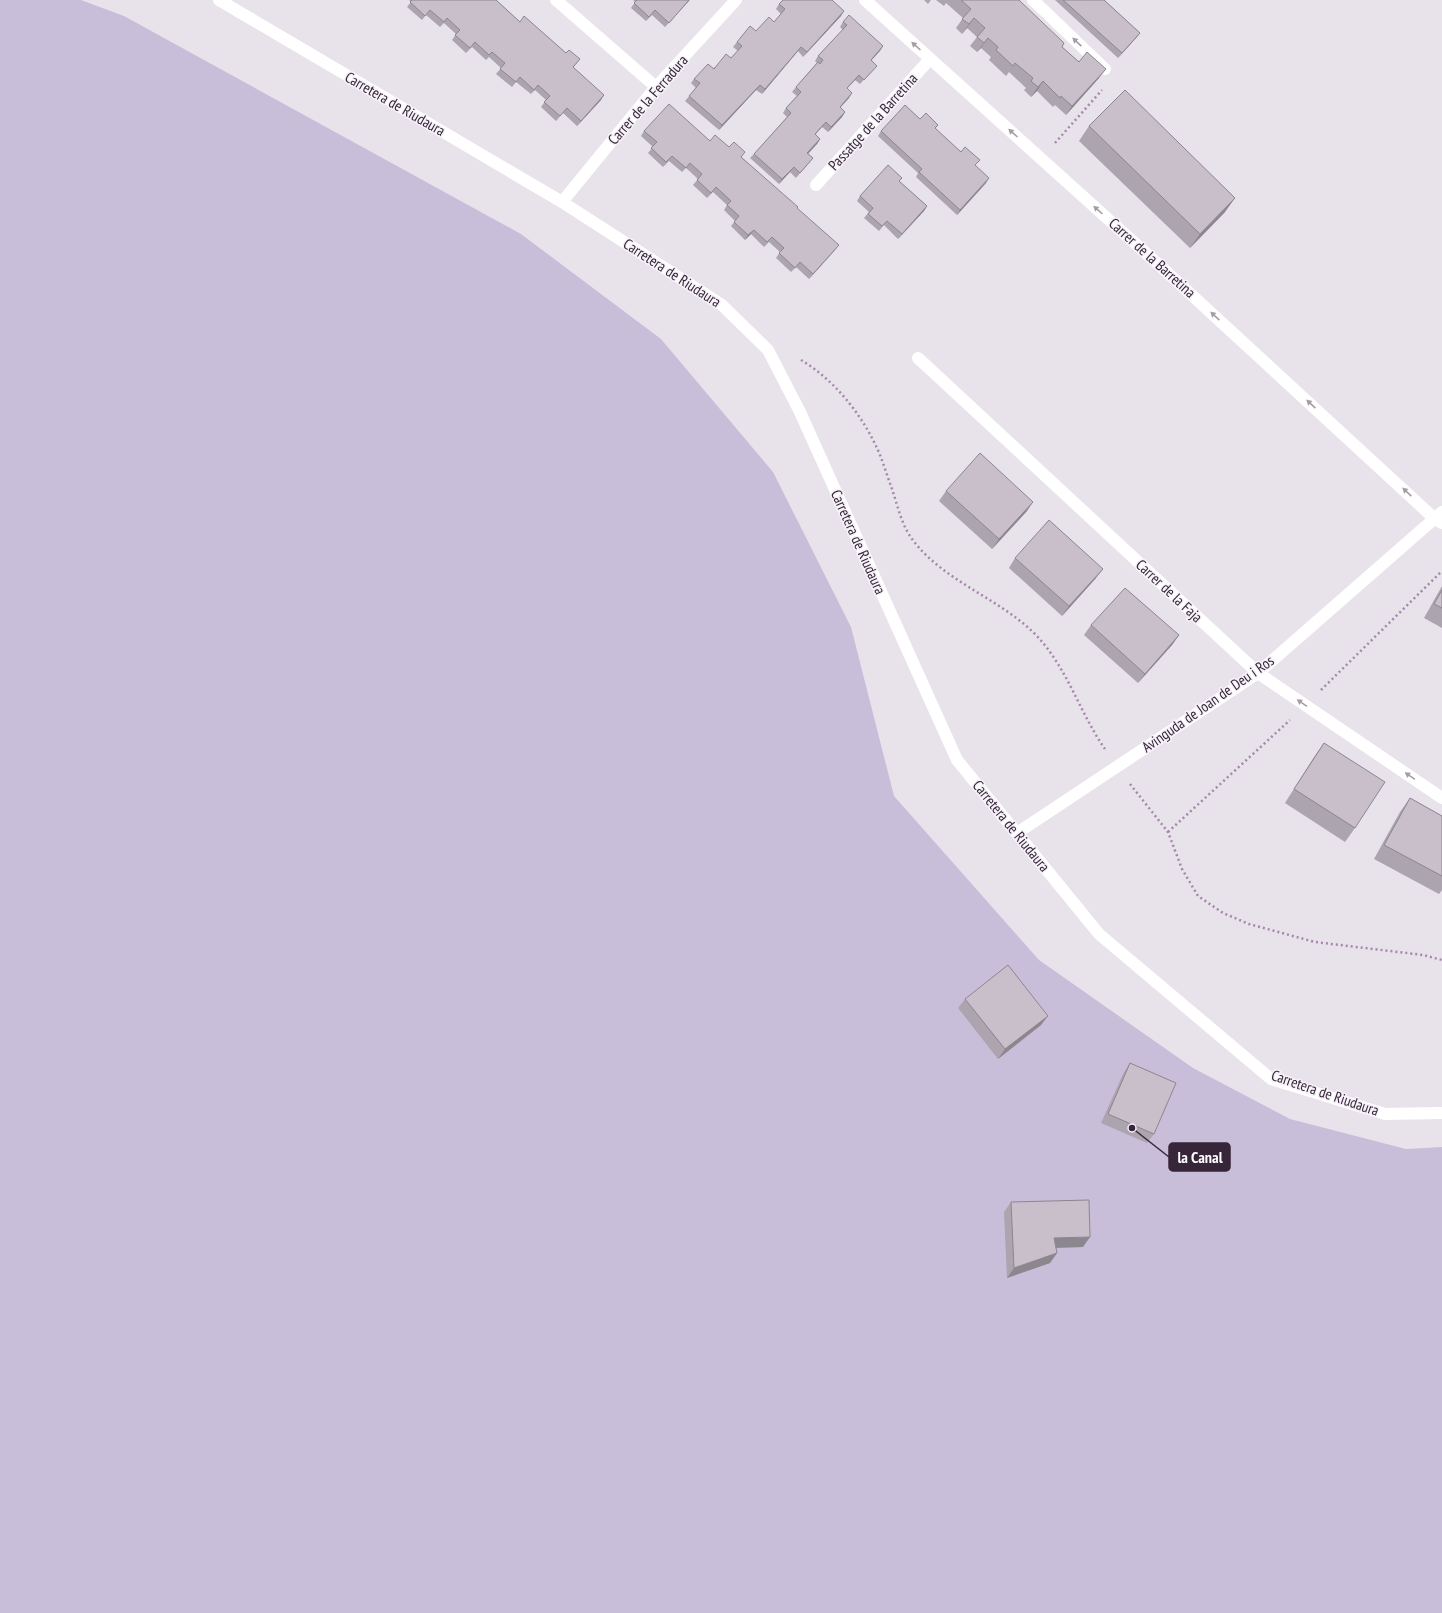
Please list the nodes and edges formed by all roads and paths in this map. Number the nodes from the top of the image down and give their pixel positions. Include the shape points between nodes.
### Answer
1 (219, 0) edge
2 (556, 0) edge
3 (736, 0) edge
4 (865, 0) edge
5 (1033, 0) edge
6 (930, 59) junction
7 (1106, 69) joint
8 (656, 87) junction
9 (1042, 159) junction
10 (816, 185) dead end
11 (562, 202) junction
12 (918, 358) dead end
13 (801, 360) dead end
14 (1440, 518) edge
15 (1258, 673) junction
16 (1107, 752) dead end
17 (1129, 784) dead end
18 (1442, 798) edge
19 (1017, 833) junction
20 (1442, 960) edge
21 (1442, 1113) edge

1 - 11 street, Carretera de Riudaura
2 - 8 street
3 - 8 street, Carrer de la Ferradura
6 -> 4 street, Carrer de la Barretina
7 -> 5 street
9 -> 6 street, Carrer de la Barretina
6 - 10 street, Passatge de la Barretina
7 - 9 path via 1106,86
8 - 11 street, Carrer de la Ferradura
14 -> 9 street, Carrer de la Barretina
11 - 19 street, Carretera de Riudaura via 722,305 768,350 800,412 957,760
12 - 15 street, Carrer de la Faja
13 - 16 path via 832,383 866,426 911,537 934,562 1016,617 1035,634 1062,669 1094,733
14 - 15 street, Avinguda de Joan de Deu i Ros
18 -> 15 street, Carrer de la Faja
15 - 19 street, Avinguda de Joan de Deu i Ros
17 - 20 path via 1168,832 1182,869 1198,896 1223,913 1249,924 1315,942 1423,955
19 - 21 street, Carretera de Riudaura via 1099,934 1271,1079 1385,1114

